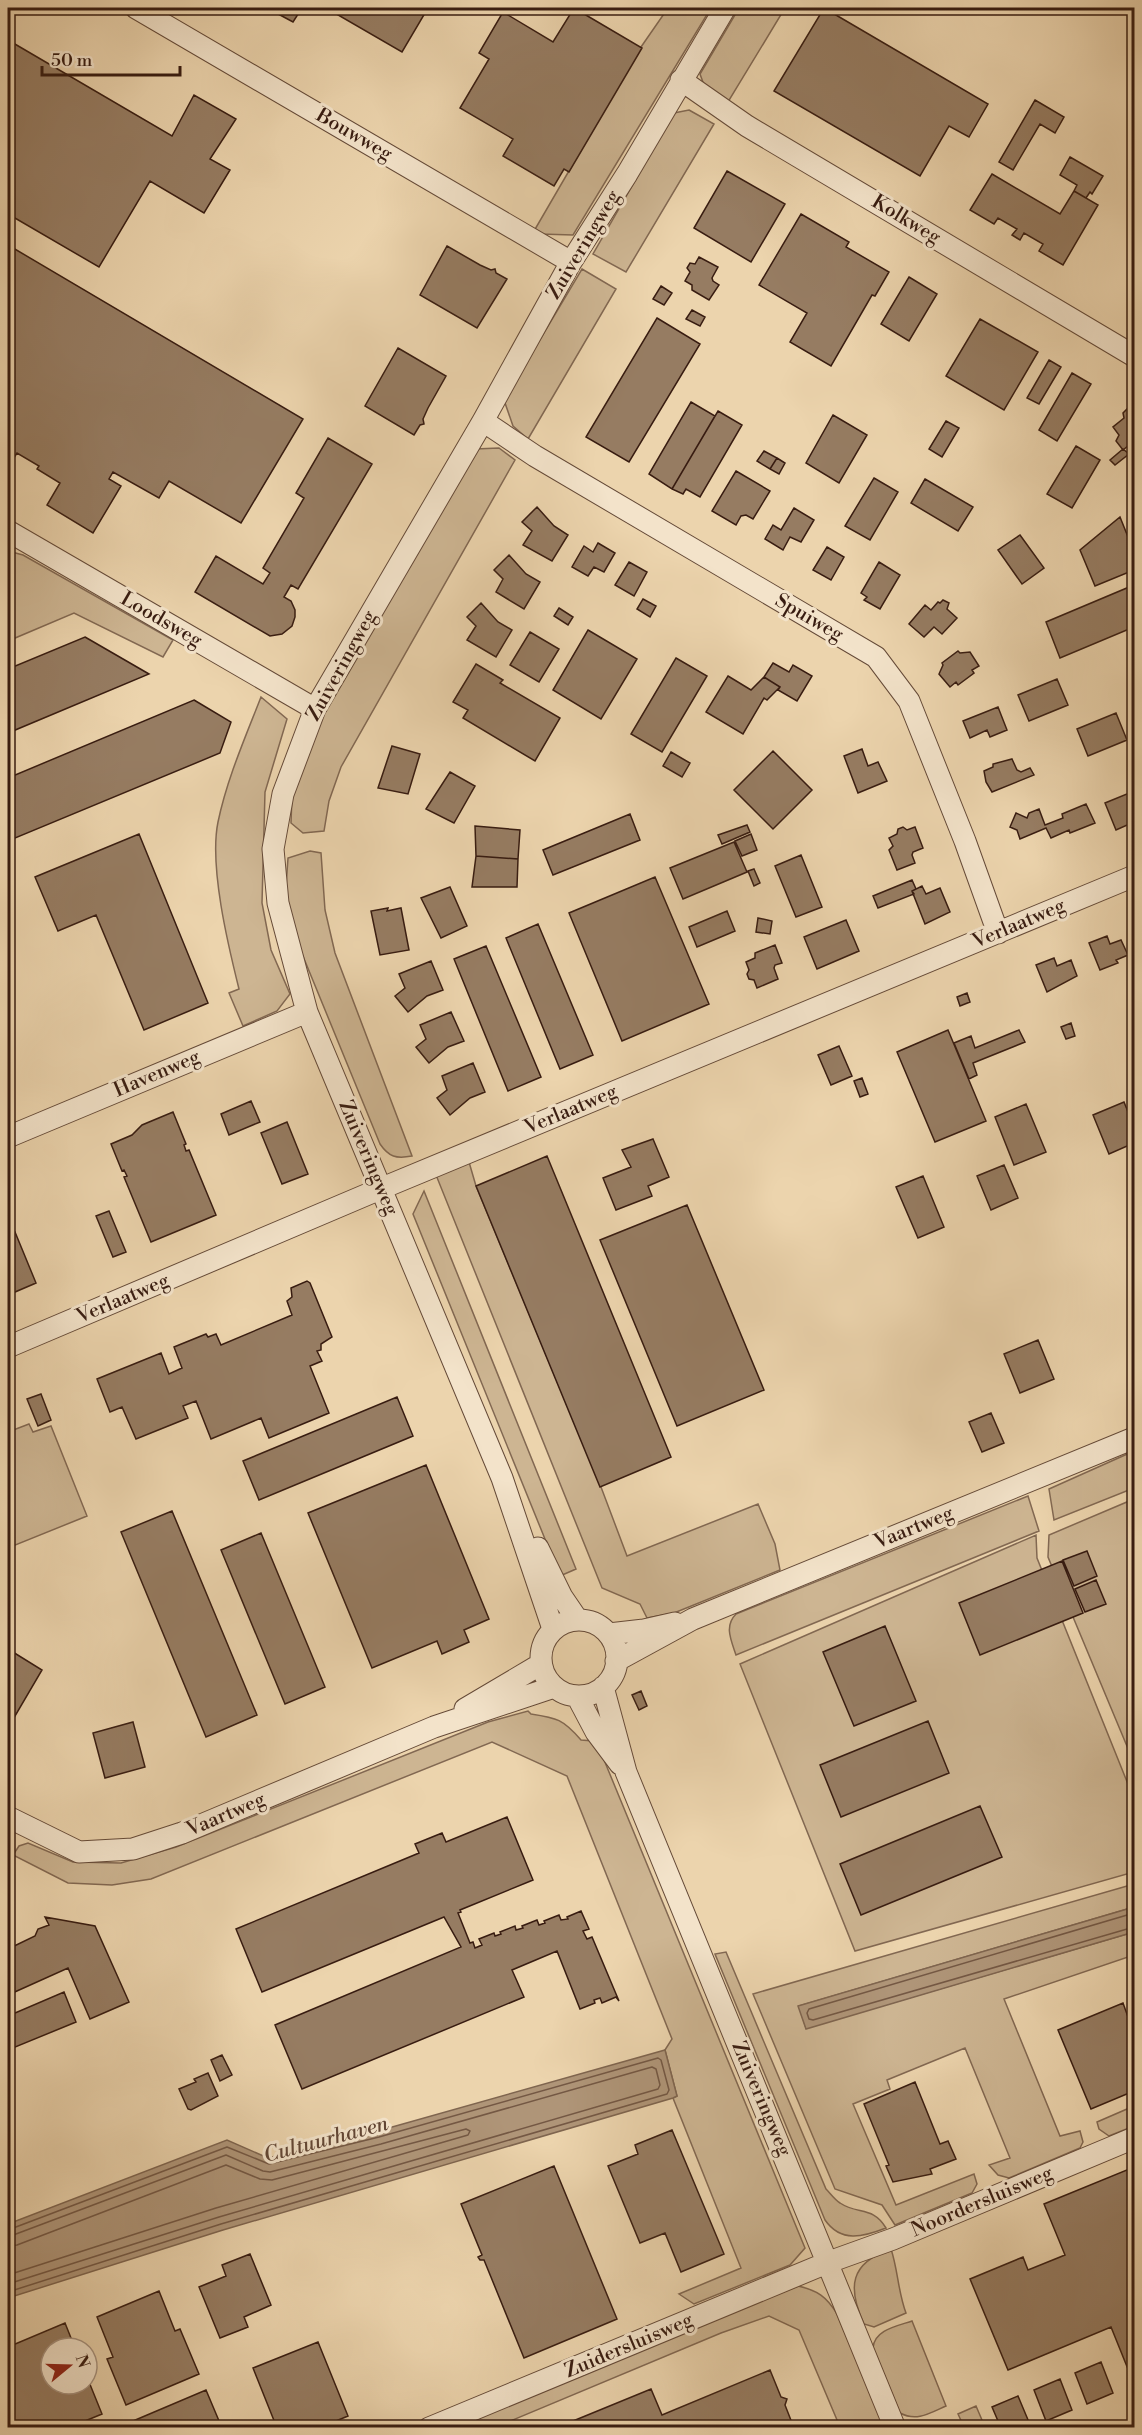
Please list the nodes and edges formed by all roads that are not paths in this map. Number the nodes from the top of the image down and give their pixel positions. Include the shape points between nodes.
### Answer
1 (136, 8) edge
2 (724, 8) edge
3 (681, 80) junction
4 (571, 262) junction
5 (1134, 356) edge
6 (483, 421) junction
7 (8, 531) edge
8 (315, 709) junction
9 (1134, 876) edge
10 (998, 933) junction
11 (308, 1012) junction
12 (8, 1137) edge
13 (380, 1189) junction
14 (8, 1347) edge
15 (1134, 1438) edge
16 (502, 1478) junction
17 (577, 1619) junction
18 (693, 1619) junction
19 (553, 1629) junction
20 (609, 1634) junction
21 (616, 1661) junction
22 (541, 1664) junction
23 (554, 1687) junction
24 (603, 1687) junction
25 (577, 1696) junction
26 (434, 1727) junction
27 (626, 1772) junction
28 (10, 1824) edge
29 (1134, 2138) edge
30 (829, 2262) junction
31 (429, 2427) edge
32 (895, 2427) edge

1 - 4 street, Bouwweg
2 - 3 street, Zuiveringweg
3 - 4 street, Zuiveringweg
3 - 5 street, Kolkweg via 747,126
4 - 6 street, Zuiveringweg
6 - 8 street, Zuiveringweg
6 - 10 street, Spuiweg via 544,462 876,657 909,701
7 - 8 street, Loodsweg
8 - 11 street, Zuiveringweg via 283,794 273,849 278,903
9 - 10 street, Verlaatweg
10 - 13 street, Verlaatweg
11 - 12 street, Havenweg
11 - 13 street, Zuiveringweg
13 - 14 street, Verlaatweg
13 - 16 street, Zuiveringweg
15 - 18 street, Vaartweg
16 - 17 street, Zuiveringweg
16 - 19 street, Zuiveringweg
17 - 19 street
17 - 20 street via 595,1623
18 - 20 street, Vaartweg
18 - 21 street, Vaartweg
19 - 22 street via 542,1645
20 - 21 street
21 - 24 street
22 - 23 street
22 - 26 street, Vaartweg
23 - 25 street
23 - 26 street, Vaartweg
24 - 25 street
24 - 27 street, Zuiveringweg
25 - 27 street, Zuiveringweg via 596,1732
26 - 28 street, Vaartweg via 182,1833 133,1849 79,1852
27 - 30 street, Zuiveringweg
29 - 30 street, Noordersluisweg
30 - 31 street, Zuidersluisweg
30 - 32 street, Zuiveringweg

